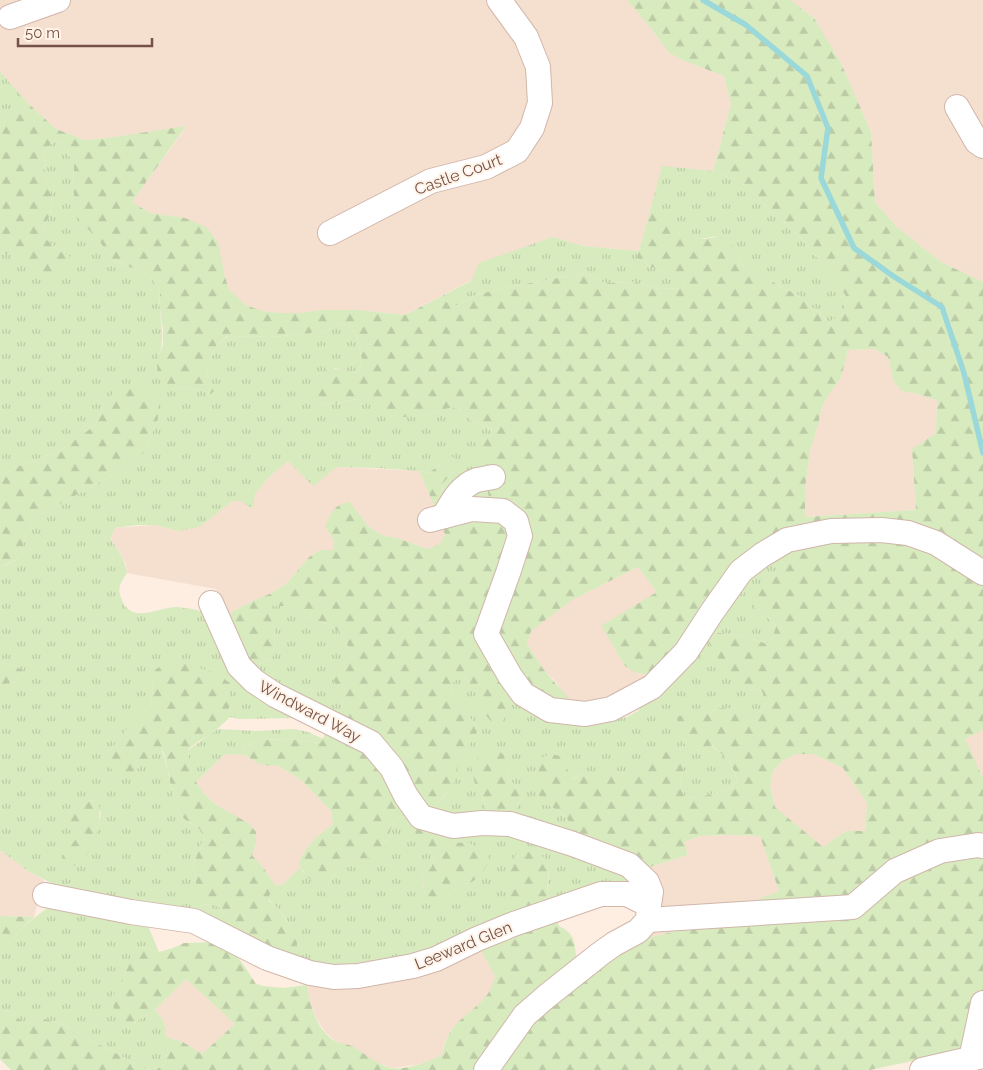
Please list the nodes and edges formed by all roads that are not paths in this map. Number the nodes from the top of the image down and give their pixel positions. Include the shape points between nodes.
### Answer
1 (58, 0) edge
2 (499, 0) edge
3 (10, 17) dead end
4 (957, 107) dead end
5 (983, 146) edge
6 (330, 233) dead end
7 (493, 477) dead end
8 (983, 573) edge
9 (211, 603) dead end
10 (983, 846) edge
11 (45, 895) dead end
12 (649, 913) junction
13 (983, 1004) edge
14 (977, 1057) edge
15 (486, 1070) edge
16 (922, 1070) edge

1 - 3 street
2 - 6 street, Castle Court via 526,37 538,67 540,103 532,128 517,151 486,168 431,181
4 - 5 street
7 - 8 street via 468,485 437,518 472,510 503,511 516,521 520,536 486,634 523,694 550,710 586,714 611,709 652,687 686,652 741,571 787,540 831,531 908,532 936,543
9 - 12 street, Windward Way via 240,666 254,681 275,695 371,743 392,768 421,817 454,826 510,824 629,865 648,882 651,892
10 - 12 street via 940,851 895,871 853,906
11 - 12 street, Leeward Glen via 194,921 267,958 310,973 334,977 358,976 436,959 477,939 601,894 627,894
12 - 15 street via 638,931 600,954 526,1015
13 - 14 street
14 - 16 street

